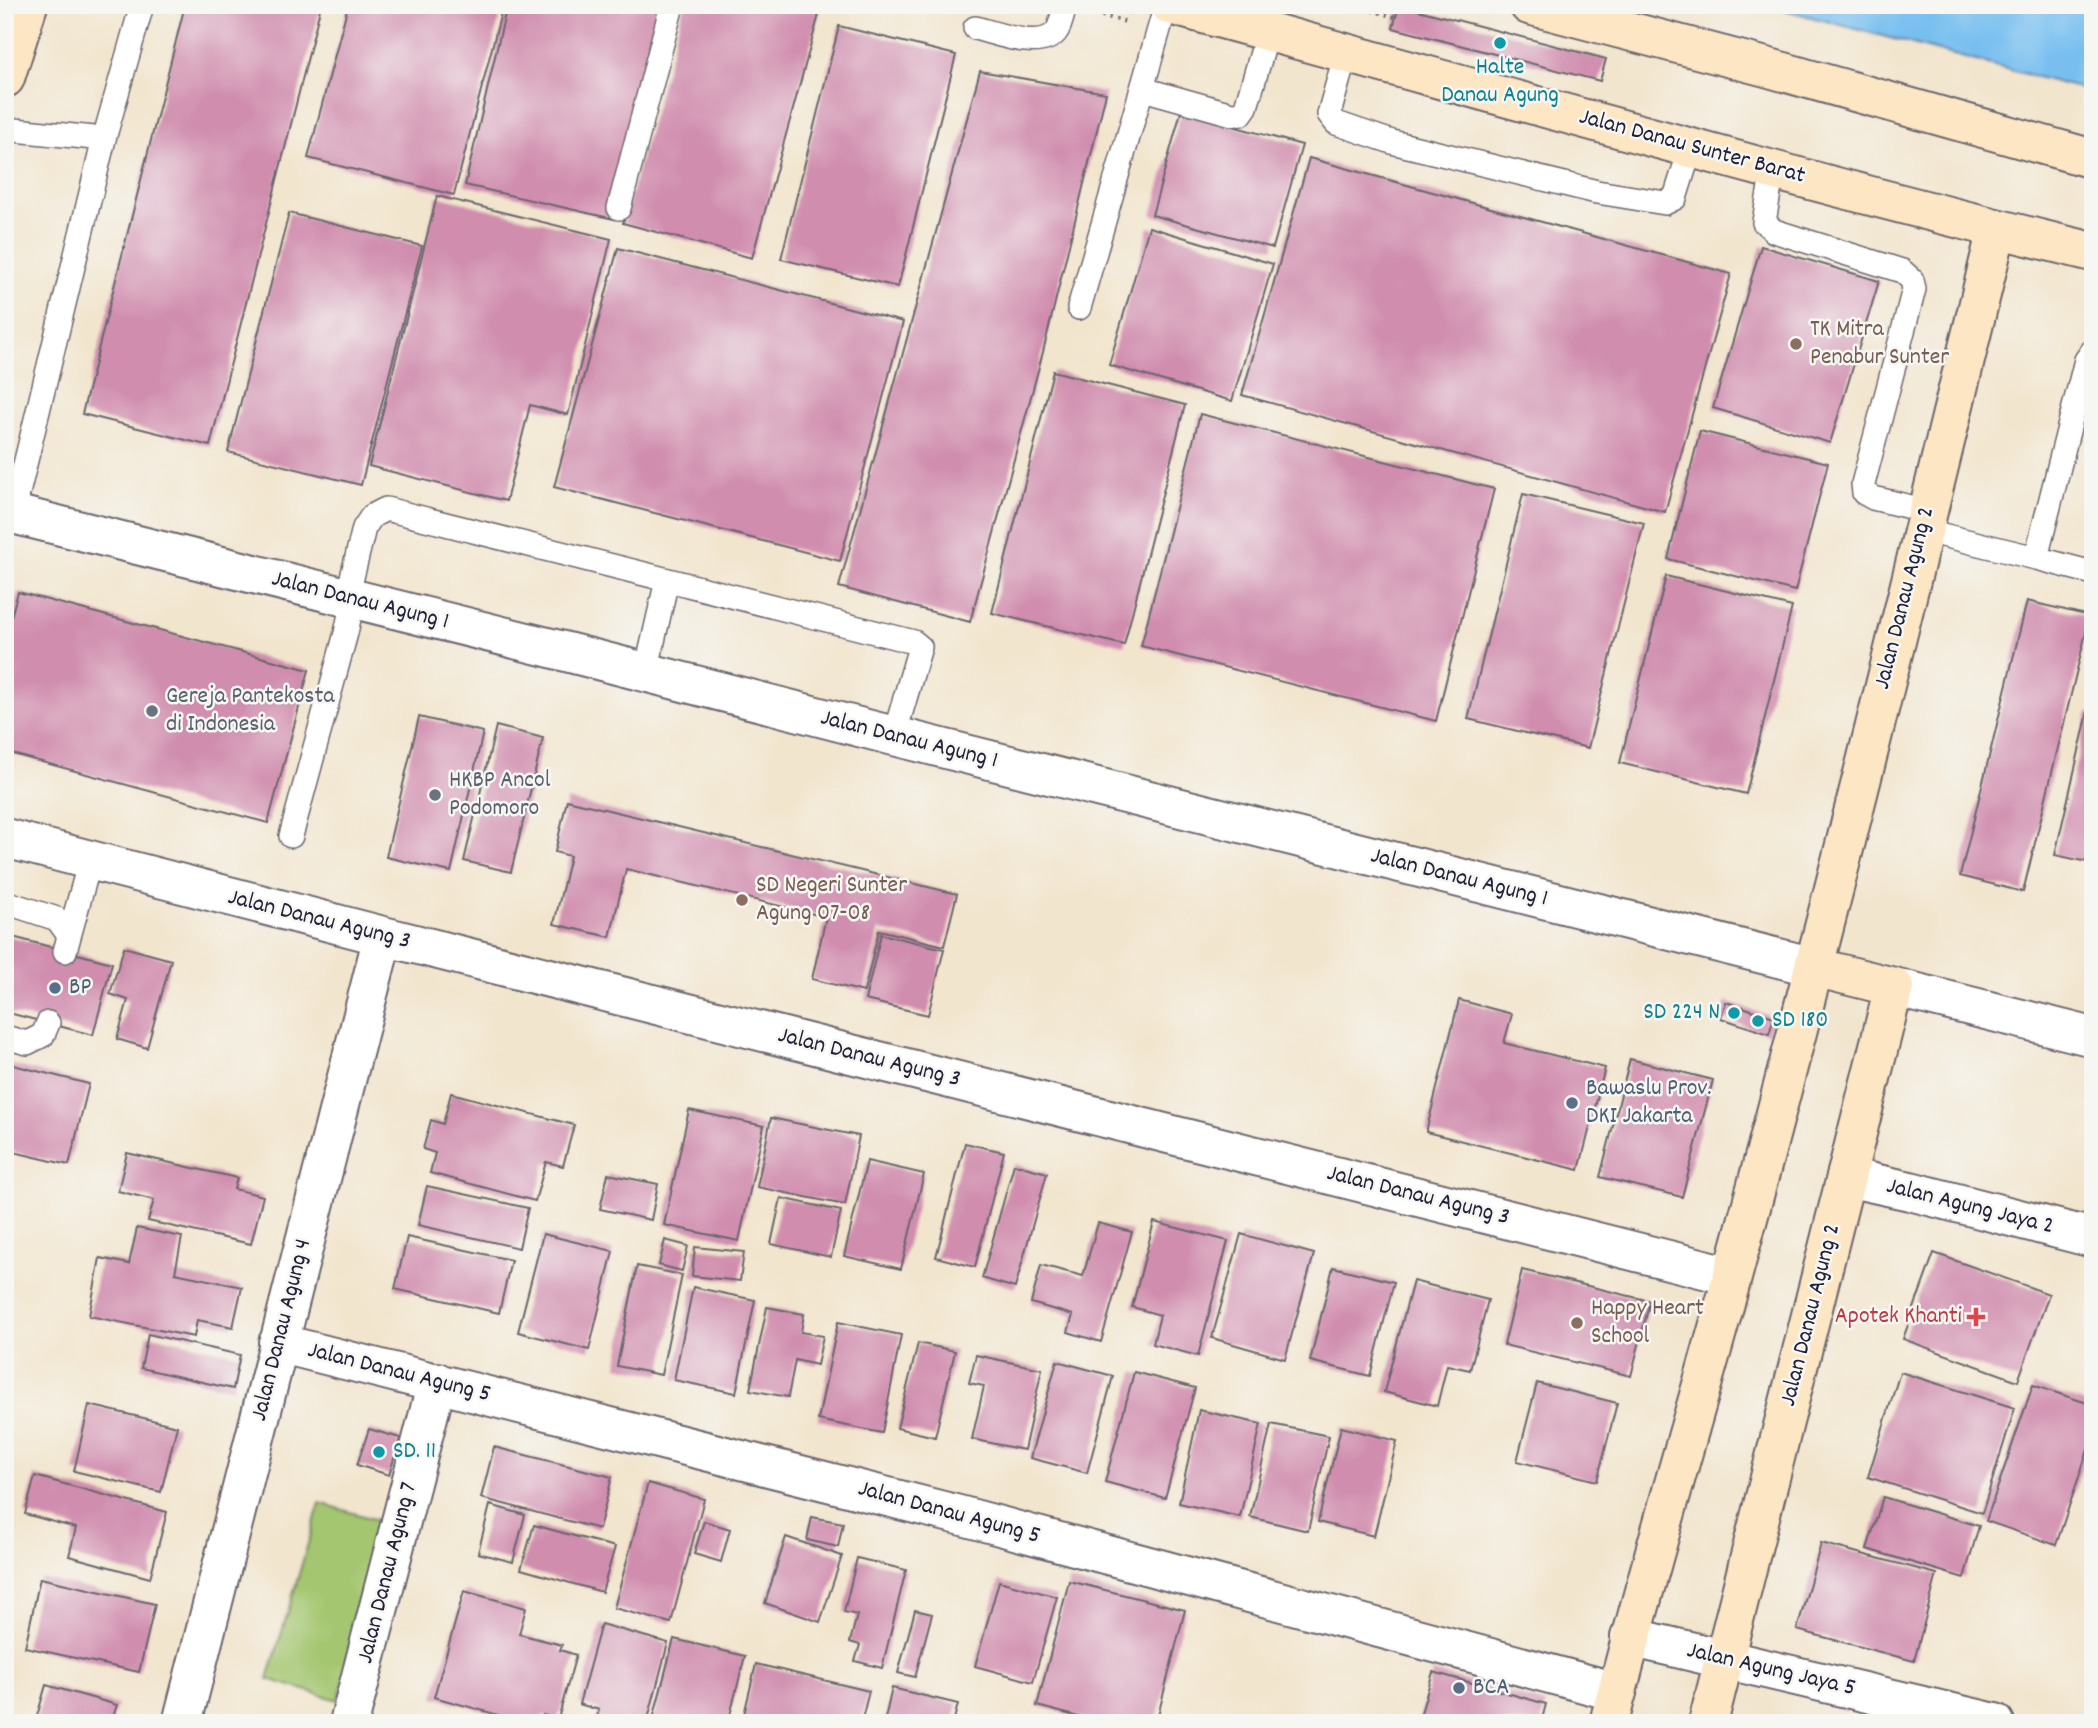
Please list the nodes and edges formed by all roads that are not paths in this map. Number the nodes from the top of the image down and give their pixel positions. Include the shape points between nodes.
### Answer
1 (28, 5) edge
2 (142, 5) edge
3 (672, 5) edge
4 (1065, 5) edge
5 (1168, 5) edge
6 (1529, 5) edge
7 (975, 28) dead end
8 (1268, 32) junction
9 (1346, 53) junction
10 (5, 78) edge
11 (1143, 89) junction
12 (5, 129) edge
13 (104, 139) junction
14 (1691, 147) junction
15 (2093, 159) edge
16 (1773, 169) junction
17 (619, 208) dead end
18 (1997, 229) junction
19 (2093, 252) edge
20 (1079, 308) dead end
21 (2093, 350) edge
22 (9, 513) edge
23 (1925, 521) junction
24 (2036, 558) junction
25 (2093, 573) edge
26 (667, 580) junction
27 (350, 599) junction
28 (646, 672) junction
29 (894, 736) junction
30 (291, 836) dead end
31 (5, 838) edge
32 (90, 861) junction
33 (5, 902) edge
34 (383, 936) junction
35 (1814, 967) junction
36 (1894, 987) junction
37 (48, 1023) dead end
38 (5, 1037) edge
39 (2093, 1037) edge
40 (1846, 1177) junction
41 (2093, 1238) edge
42 (1732, 1276) junction
43 (278, 1343) junction
44 (437, 1382) junction
45 (1630, 1637) junction
46 (1724, 1659) junction
47 (1613, 1707) edge
48 (181, 1723) edge
49 (349, 1723) edge
50 (1708, 1723) edge
51 (1995, 1723) edge

1 - 10 street
2 - 13 lane
3 - 17 lane
4 - 7 lane via 1058,31 1046,40 1023,40
5 - 8 street, Jalan Danau Sunter Barat
5 - 11 lane
6 - 15 street
8 - 9 street, Jalan Danau Sunter Barat
8 - 11 lane via 1241,114
9 - 14 street, Jalan Danau Sunter Barat
9 - 14 lane via 1329,114 1336,123 1392,142 1597,192 1665,203 1675,198
11 - 20 lane
12 - 13 lane
13 - 22 lane
14 - 16 street, Jalan Danau Sunter Barat
16 - 18 street, Jalan Danau Sunter Barat
16 - 23 lane via 1764,222 1774,231 1902,271 1912,280 1914,289 1863,484 1864,494
18 - 19 street, Jalan Danau Sunter Barat
18 - 23 street, Jalan Danau Agung 2
21 - 24 lane via 2086,360
22 - 27 street, Jalan Danau Agung 1
23 - 24 lane
23 - 35 street, Jalan Danau Agung 2
24 - 25 lane
26 - 27 lane via 386,509 372,516 364,528
26 - 28 lane
26 - 29 lane via 914,642 920,647
27 - 28 street, Jalan Danau Agung 1
27 - 30 lane via 346,633
28 - 29 street, Jalan Danau Agung 1
29 - 35 street, Jalan Danau Agung 1
31 - 32 street, Jalan Danau Agung 3
32 - 33 lane via 66,943 57,919
32 - 34 street, Jalan Danau Agung 3
34 - 42 street, Jalan Danau Agung 3
34 - 43 street, Jalan Danau Agung 4
35 - 36 street
35 - 42 street, Jalan Danau Agung 2
36 - 39 street
36 - 40 street, Jalan Danau Agung 2
37 - 38 lane via 43,1035 27,1042
40 - 41 street, Jalan Agung Jaya 2
40 - 46 street, Jalan Danau Agung 2
42 - 45 street, Jalan Danau Agung 2
43 - 44 street, Jalan Danau Agung 5
43 - 48 street, Jalan Danau Agung 4
44 - 47 street, Jalan Danau Agung 5 via 959,1515
44 - 49 street, Jalan Danau Agung 7
45 - 46 street, Jalan Agung Jaya 5
45 - 47 street, Jalan Danau Agung 2
46 - 50 street, Jalan Danau Agung 2
46 - 51 street, Jalan Agung Jaya 5

